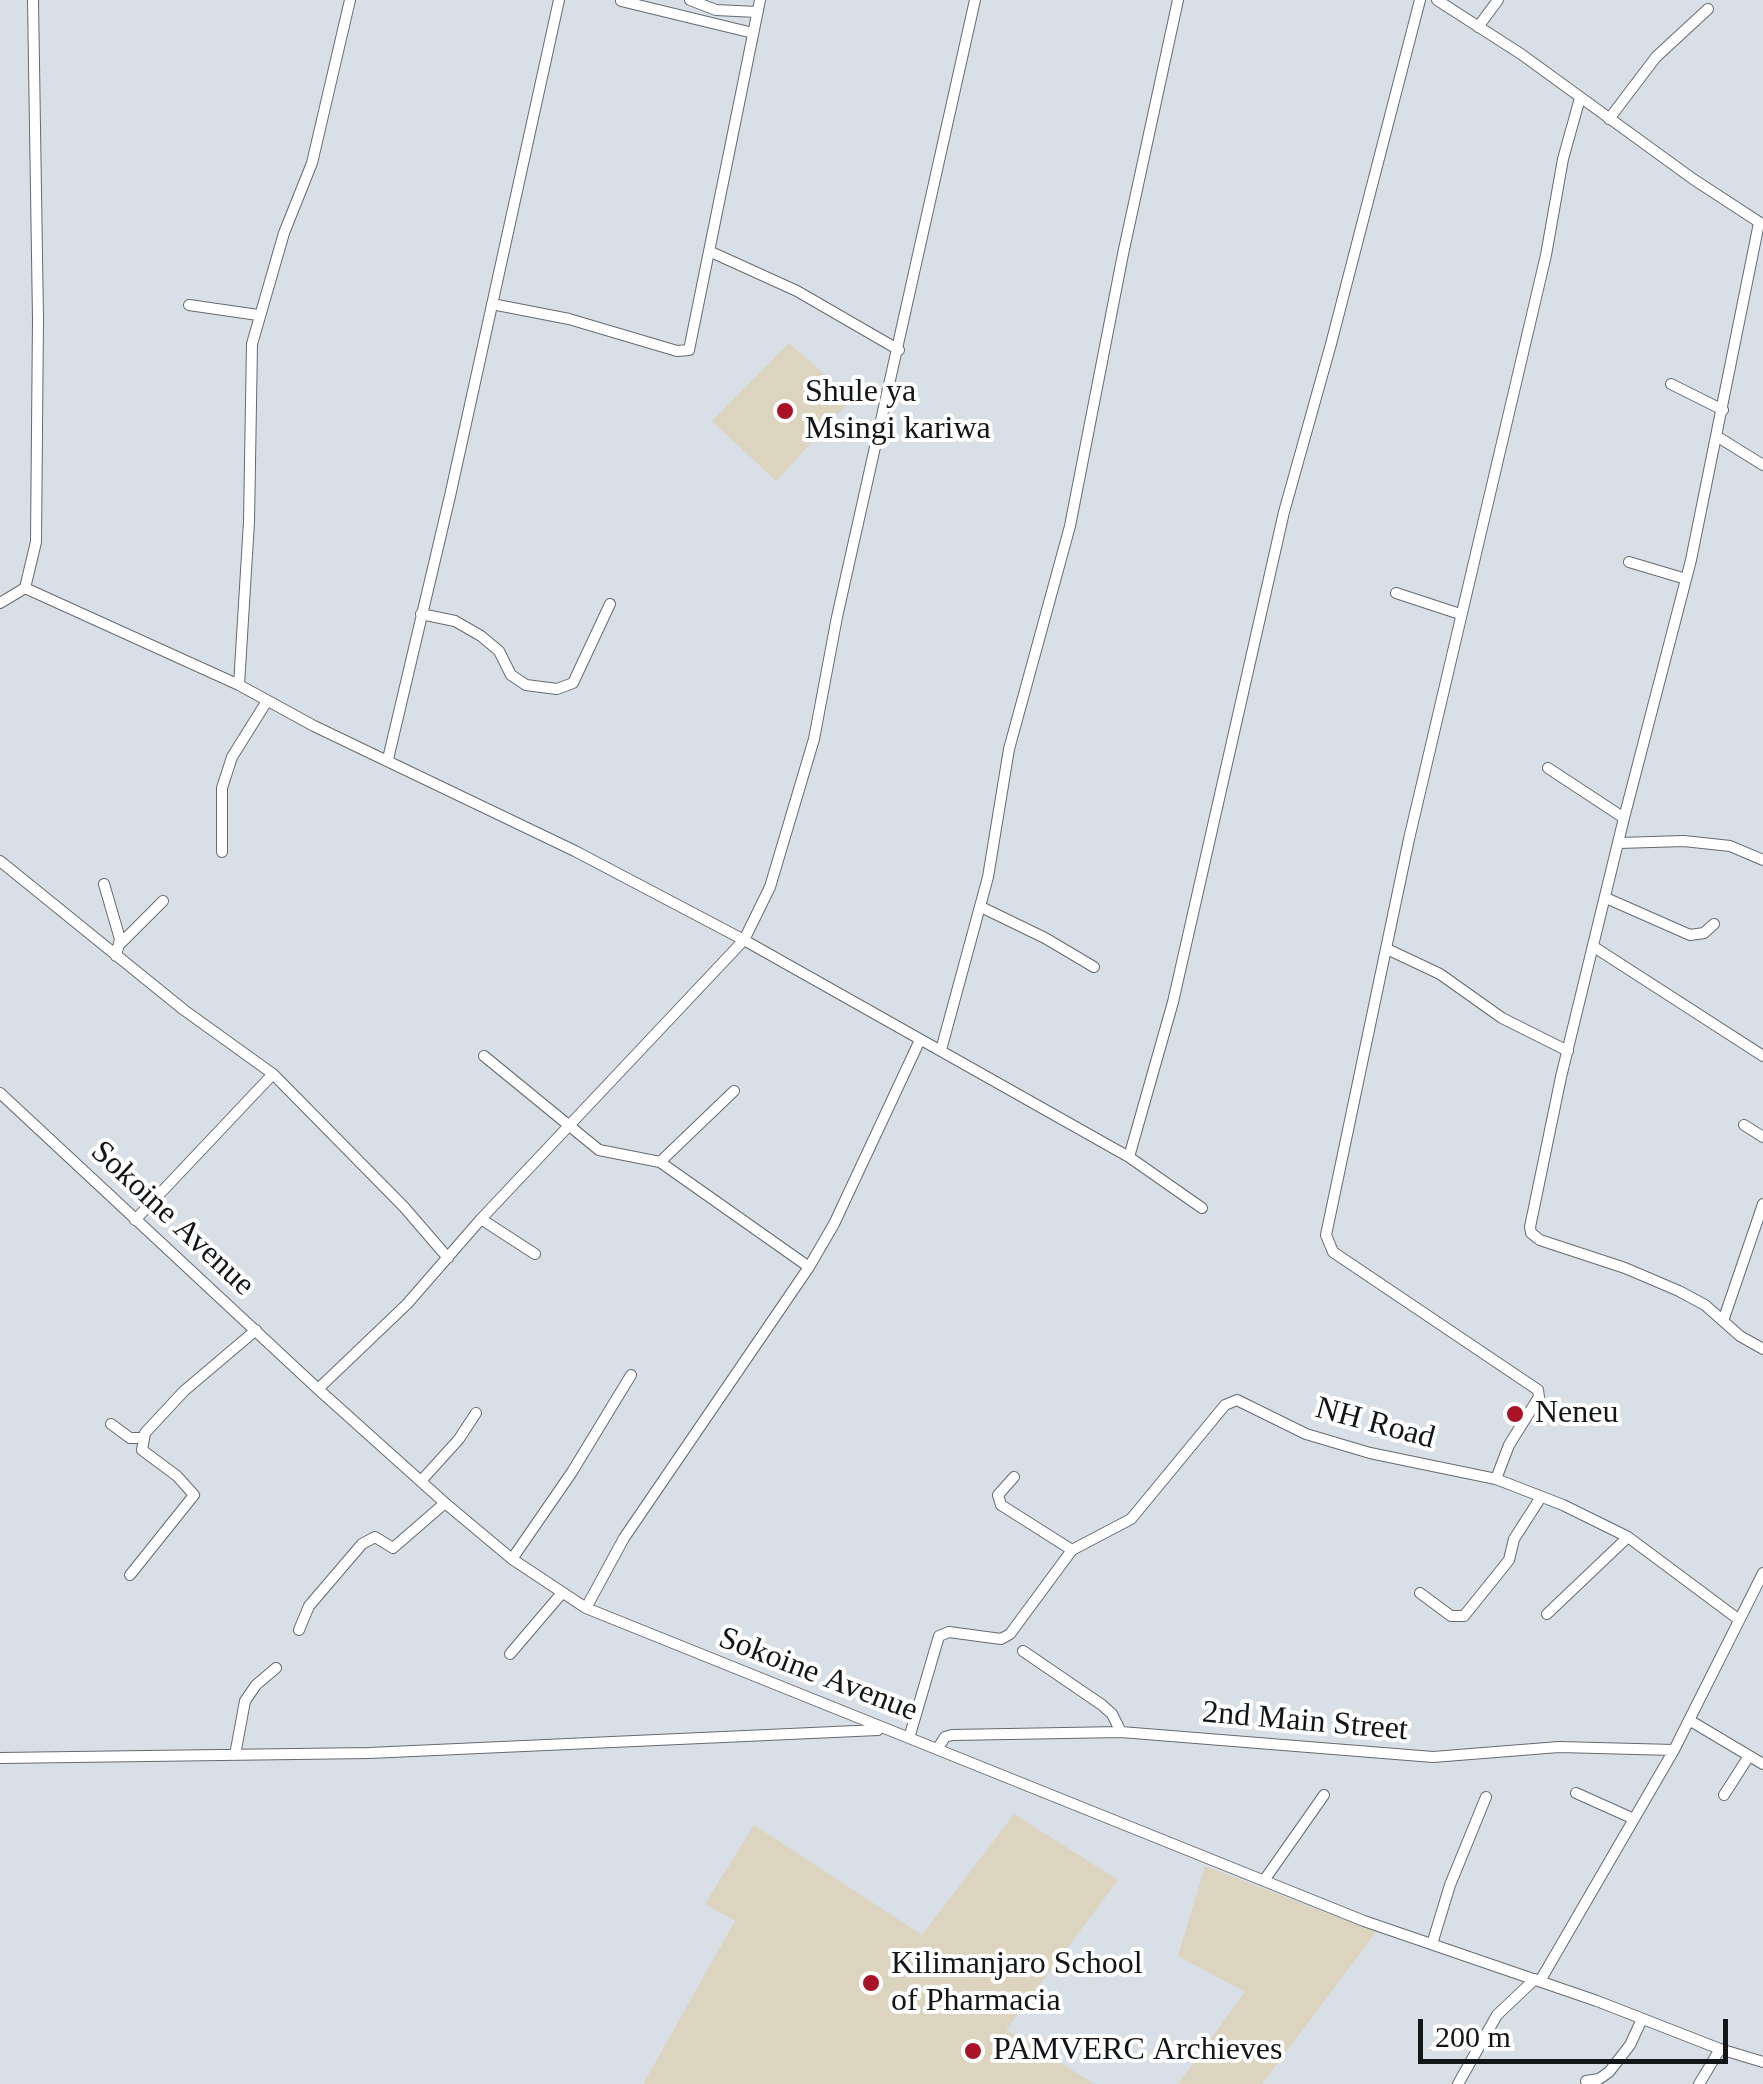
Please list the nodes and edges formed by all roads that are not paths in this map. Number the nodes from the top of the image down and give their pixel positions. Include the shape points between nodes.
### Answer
1 (33, 0) edge
2 (350, 0) edge
3 (558, 0) edge
4 (690, 0) edge
5 (975, 0) edge
6 (1178, 0) edge
7 (1420, 0) edge
8 (1437, 0) edge
9 (1498, 0) edge
10 (621, 1) edge
11 (759, 6) edge
12 (1708, 10) dead end
13 (1478, 27) junction
14 (753, 33) junction
15 (1580, 98) junction
16 (1609, 119) junction
17 (1761, 224) edge
18 (711, 252) junction
19 (492, 304) junction
20 (188, 305) dead end
21 (258, 314) junction
22 (899, 350) junction
23 (1671, 384) dead end
24 (1724, 410) junction
25 (1718, 437) junction
26 (1763, 465) edge
27 (1629, 562) dead end
28 (1686, 579) junction
29 (26, 588) junction
30 (1396, 594) dead end
31 (0, 603) edge
32 (610, 604) dead end
33 (421, 614) junction
34 (1460, 614) junction
35 (239, 685) junction
36 (267, 701) junction
37 (388, 758) junction
38 (1548, 768) dead end
39 (1624, 818) junction
40 (1620, 843) junction
41 (222, 852) dead end
42 (1763, 860) edge
43 (0, 861) edge
44 (104, 884) dead end
45 (1606, 898) junction
46 (163, 901) dead end
47 (981, 907) junction
48 (1714, 924) dead end
49 (744, 940) junction
50 (1594, 946) junction
51 (1388, 948) junction
52 (117, 951) junction
53 (1094, 966) dead end
54 (920, 1040) junction
55 (942, 1050) junction
56 (1568, 1050) junction
57 (484, 1056) dead end
58 (1763, 1056) edge
59 (273, 1074) junction
60 (734, 1092) dead end
61 (0, 1094) edge
62 (1744, 1125) dead end
63 (570, 1127) junction
64 (1763, 1137) edge
65 (1129, 1158) junction
66 (660, 1162) junction
67 (1763, 1204) edge
68 (1202, 1208) dead end
69 (481, 1219) junction
70 (135, 1220) junction
71 (536, 1254) dead end
72 (448, 1258) junction
73 (809, 1267) junction
74 (1724, 1321) junction
75 (256, 1330) junction
76 (1763, 1349) edge
77 (631, 1376) dead end
78 (318, 1389) junction
79 (476, 1413) dead end
80 (111, 1424) dead end
81 (142, 1438) junction
82 (1014, 1476) dead end
83 (1496, 1479) junction
84 (421, 1482) junction
85 (1541, 1496) junction
86 (445, 1503) junction
87 (1628, 1537) junction
88 (1072, 1550) junction
89 (512, 1559) junction
90 (1763, 1573) edge
91 (130, 1575) dead end
92 (1420, 1592) dead end
93 (562, 1593) junction
94 (586, 1608) junction
95 (1547, 1614) dead end
96 (1738, 1619) junction
97 (298, 1630) dead end
98 (1023, 1651) dead end
99 (510, 1654) dead end
100 (276, 1668) dead end
101 (1689, 1720) junction
102 (884, 1730) junction
103 (1121, 1732) junction
104 (909, 1738) junction
105 (938, 1748) junction
106 (1674, 1750) junction
107 (236, 1755) junction
108 (1750, 1756) junction
109 (0, 1758) edge
110 (1763, 1764) edge
111 (1576, 1793) dead end
112 (1724, 1795) dead end
113 (1324, 1796) dead end
114 (1486, 1797) dead end
115 (1634, 1819) junction
116 (1265, 1879) junction
117 (1432, 1944) junction
118 (1537, 1980) junction
119 (1642, 2019) junction
120 (1720, 2049) junction
121 (1763, 2062) edge
122 (1586, 2081) dead end
123 (1458, 2084) edge
124 (1699, 2084) edge

1 - 29 street via 36,542
2 - 21 street via 312,163
3 - 19 street
4 - 11 street via 716,10
5 - 22 street
6 - 47 street via 1070,526 1009,748
7 - 65 street via 1284,512 1173,1002
8 - 13 street
9 - 13 street
10 - 14 street
11 - 14 street
12 - 16 street via 1656,57
13 - 15 street
14 - 18 street
15 - 16 street
15 - 34 street
16 - 17 street
17 - 24 street
18 - 19 street via 686,352
18 - 22 street via 797,291
19 - 33 street
20 - 21 street
21 - 35 street
22 - 49 street via 814,739 770,887
23 - 24 street
24 - 25 street
25 - 26 street
25 - 28 street
27 - 28 street
28 - 39 street
29 - 31 street
29 - 35 street
30 - 34 street
32 - 33 street via 573,683 557,689 526,685 481,636 455,621
33 - 37 street
34 - 51 street
35 - 36 street
36 - 37 street
36 - 41 street via 232,757 222,788
37 - 49 street
38 - 39 street
39 - 40 street
40 - 42 street via 1684,840 1730,846
40 - 45 street
43 - 52 street
44 - 52 street via 117,921
45 - 48 street via 1690,935
45 - 50 street
46 - 52 street
47 - 53 street
47 - 55 street
49 - 54 street
49 - 63 street
50 - 56 street
50 - 58 street
51 - 56 street
51 - 83 street via 1326,1235 1333,1252 1538,1390
52 - 59 street
54 - 55 street
54 - 73 street via 846,1203
55 - 65 street
56 - 74 street via 1530,1233 1679,1291
57 - 63 street
59 - 70 street
59 - 72 street
60 - 66 street
61 - 70 street, Sokoine Avenue
62 - 64 street
63 - 66 street via 599,1150
63 - 69 street
65 - 68 street
66 - 73 street
67 - 74 street
69 - 71 street
69 - 72 street
70 - 75 street, Sokoine Avenue
72 - 78 street
73 - 94 street via 624,1538
74 - 76 street
75 - 78 street, Sokoine Avenue
75 - 81 street via 184,1391
77 - 89 street
78 - 84 street, Sokoine Avenue
79 - 84 street
80 - 81 street
81 - 91 street via 142,1450 194,1495
82 - 88 street via 998,1495 1001,1505
83 - 85 street, NH Road
83 - 88 street, NH Road via 1306,1434 1237,1400 1225,1405 1131,1519
84 - 86 street, Sokoine Avenue
85 - 87 street, NH Road
85 - 92 street via 1514,1539 1510,1560 1464,1616 1451,1616
86 - 89 street, Sokoine Avenue
86 - 97 street via 393,1548 375,1537 362,1544 309,1606
87 - 95 street
87 - 96 street, NH Road
88 - 104 street, NH Road via 1010,1634 939,1636
89 - 93 street, Sokoine Avenue
90 - 96 street
93 - 94 street, Sokoine Avenue
93 - 99 street
94 - 102 street, Sokoine Avenue
96 - 101 street
98 - 103 street via 1102,1705
100 - 107 street via 245,1701
101 - 106 street
101 - 108 street
102 - 104 street, Sokoine Avenue
102 - 107 street
103 - 105 street, 2nd Main Street via 952,1735
103 - 106 street, 2nd Main Street via 1433,1758 1560,1747
104 - 105 street, Sokoine Avenue
105 - 116 street, Sokoine Avenue
106 - 115 street
107 - 109 street
108 - 110 street
108 - 112 street
111 - 115 street
113 - 116 street
114 - 117 street
115 - 118 street
116 - 117 street, Sokoine Avenue
117 - 118 street, Sokoine Avenue
118 - 119 street, Sokoine Avenue
118 - 123 street via 1497,2015
119 - 120 street, Sokoine Avenue
119 - 122 street via 1610,2072
120 - 121 street, Sokoine Avenue
120 - 124 street

